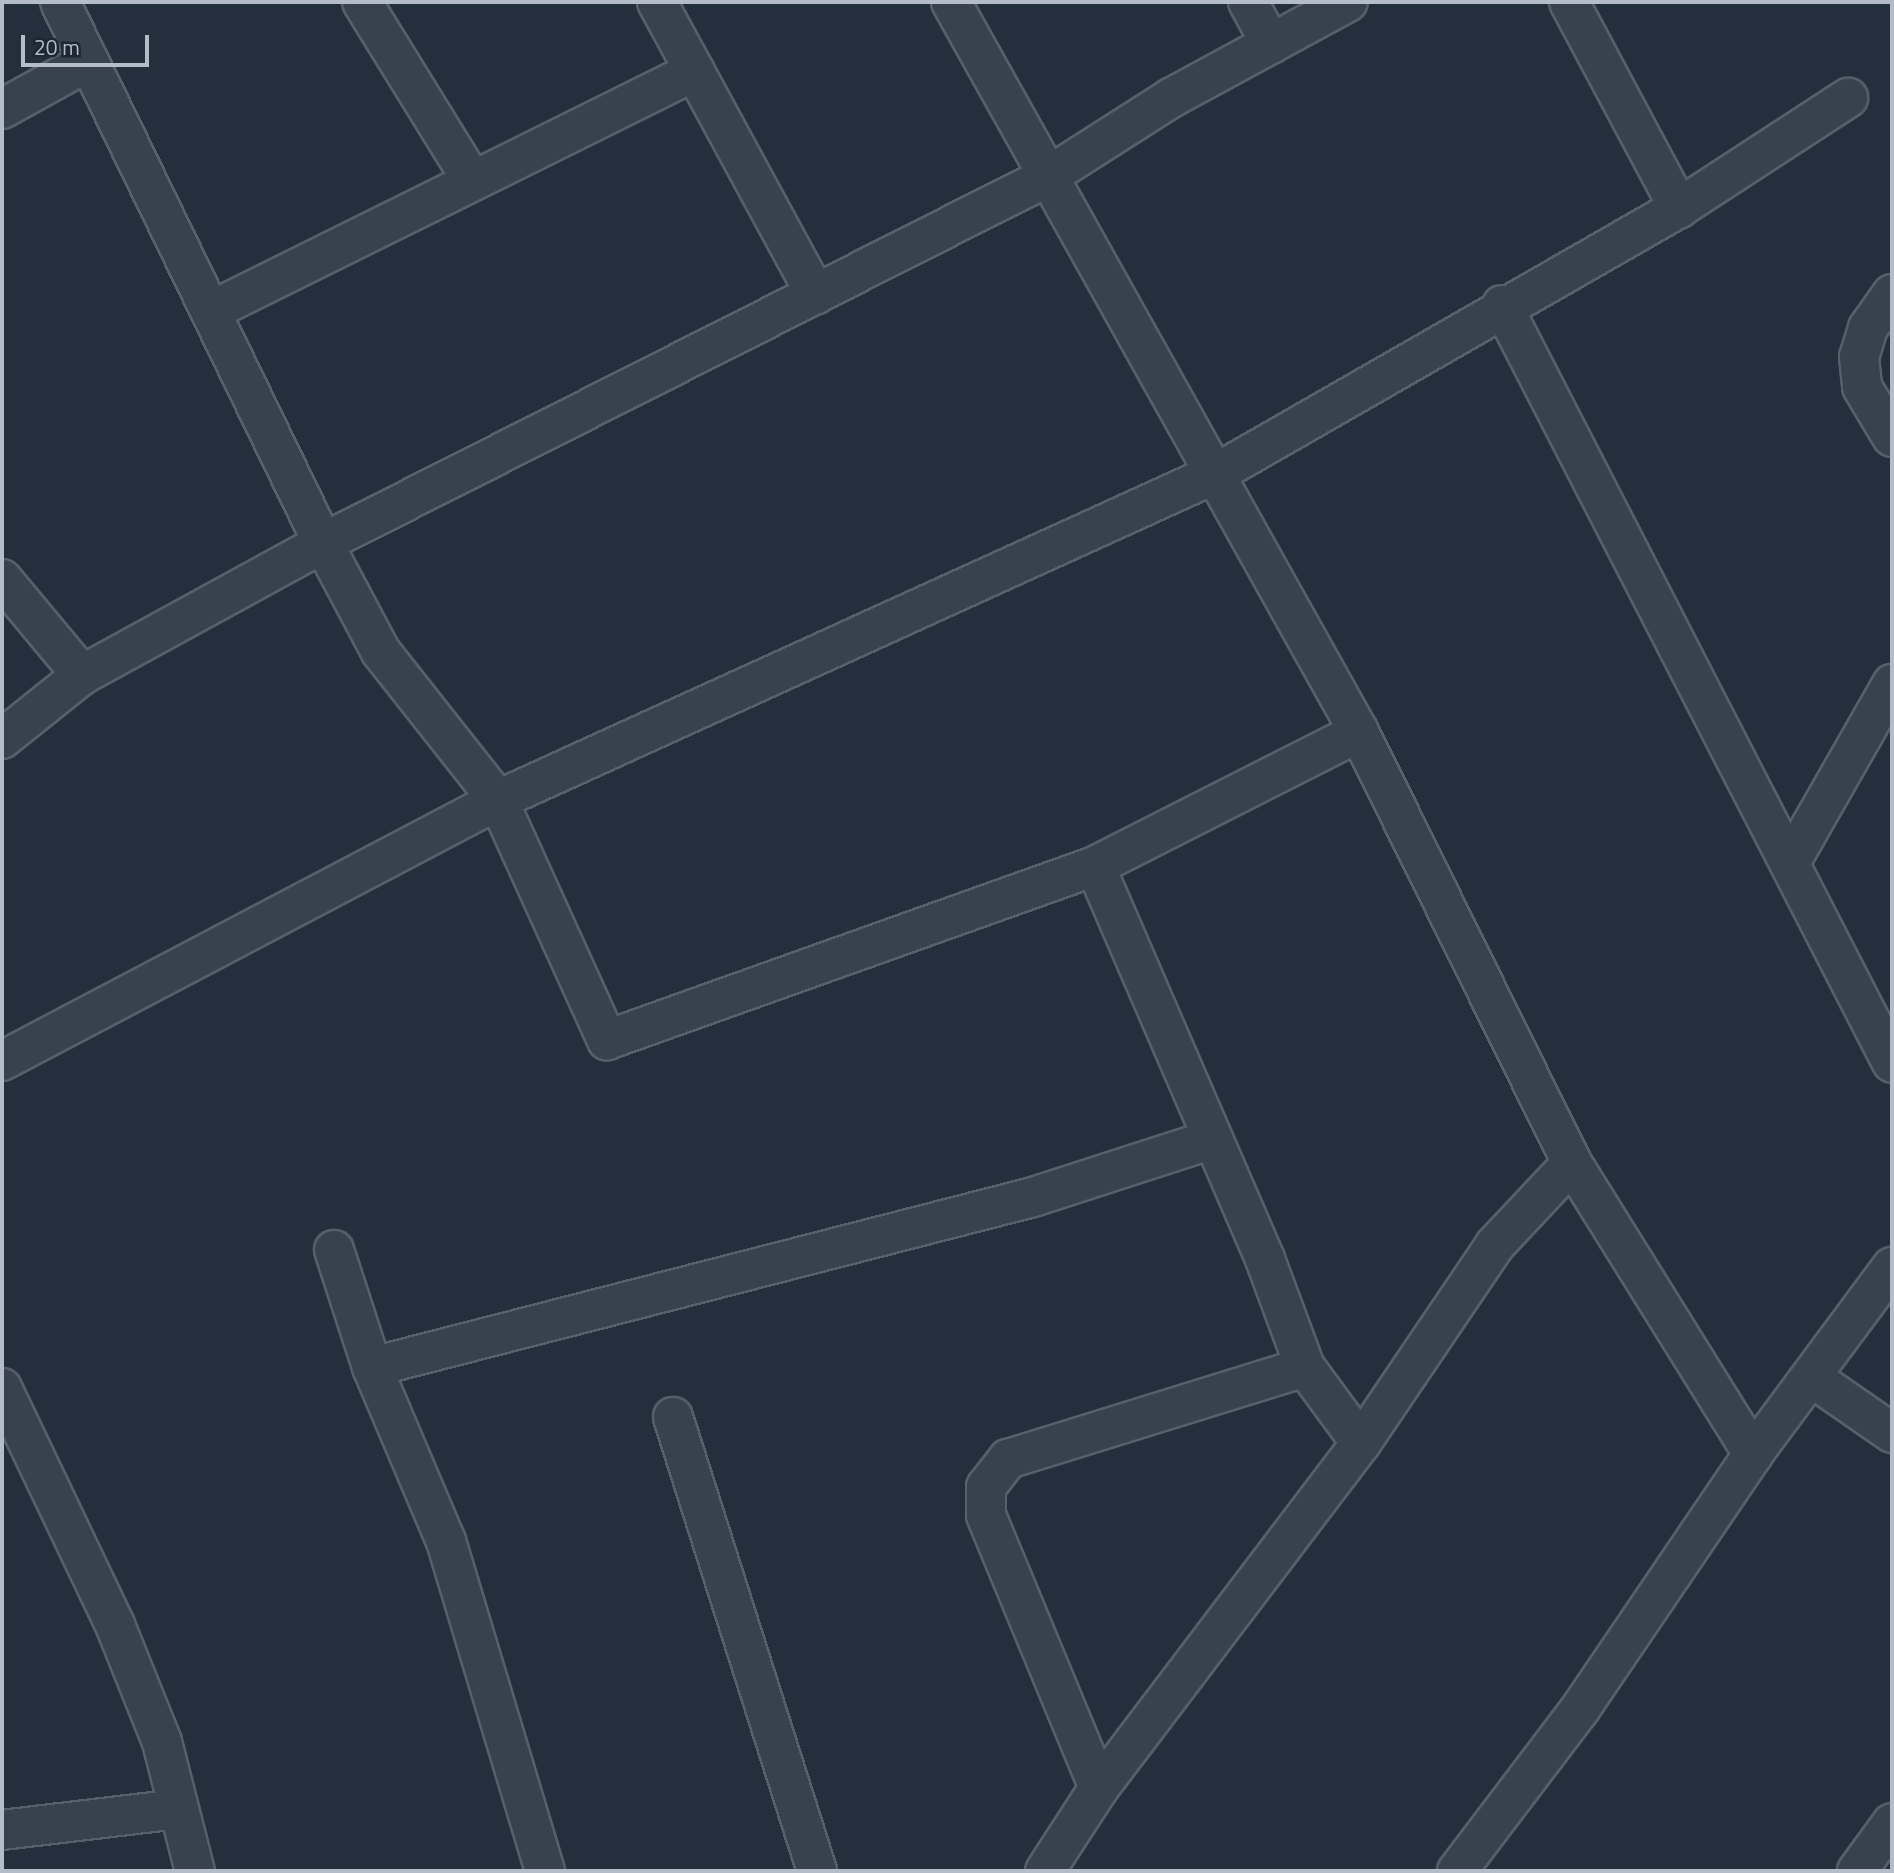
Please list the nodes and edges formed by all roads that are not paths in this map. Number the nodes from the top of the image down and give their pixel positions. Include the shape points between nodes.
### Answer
1 (60, 2) edge
2 (362, 2) edge
3 (657, 2) edge
4 (951, 2) edge
5 (1248, 2) edge
6 (1348, 2) edge
7 (1569, 2) edge
8 (1271, 44) junction
9 (89, 61) junction
10 (695, 71) junction
11 (1848, 98) dead end
12 (2, 109) edge
13 (1047, 177) junction
14 (472, 180) junction
15 (1679, 208) junction
16 (816, 295) junction
17 (1892, 295) edge
18 (1502, 305) junction
19 (211, 311) junction
20 (1892, 437) edge
21 (1217, 473) junction
22 (323, 543) junction
23 (2, 579) edge
24 (82, 675) junction
25 (1892, 684) edge
26 (1359, 732) junction
27 (3, 736) edge
28 (498, 800) junction
29 (1791, 861) junction
30 (1095, 866) junction
31 (2, 1061) edge
32 (1892, 1063) edge
33 (1210, 1140) junction
34 (1572, 1163) junction
35 (334, 1250) dead end
36 (1892, 1267) edge
37 (372, 1367) junction
38 (1305, 1367) junction
39 (1814, 1379) junction
40 (2, 1388) edge
41 (673, 1417) dead end
42 (1892, 1433) edge
43 (1361, 1443) junction
44 (1753, 1454) junction
45 (1099, 1788) junction
46 (179, 1809) junction
47 (2, 1830) edge
48 (1889, 1833) edge
49 (1472, 1865) edge
50 (195, 1871) edge
51 (545, 1871) edge
52 (817, 1871) edge
53 (1045, 1871) edge
54 (1857, 1871) edge

1 - 9 street
2 - 14 street
3 - 10 street
4 - 13 street
5 - 8 street
6 - 8 street
7 - 15 street
8 - 13 street via 1171,98
9 - 12 street
9 - 19 street
10 - 14 street
10 - 16 street
11 - 15 street
13 - 16 street
13 - 21 street
14 - 19 street
15 - 18 street
16 - 22 street
17 - 20 street via 1868,328 1859,357 1862,387
18 - 21 street
18 - 29 street
19 - 22 street
21 - 26 street
21 - 28 street
22 - 24 street
22 - 28 street via 381,652
23 - 24 street
24 - 27 street
25 - 29 street
26 - 30 street
26 - 34 street
28 - 30 street via 607,1040
28 - 31 street
29 - 32 street
30 - 33 street
33 - 37 street via 1033,1197
33 - 38 street via 1265,1258
34 - 43 street via 1495,1245
34 - 44 street
35 - 37 street
36 - 39 street
37 - 51 street via 446,1541
38 - 43 street
38 - 45 street via 1008,1459 986,1487 986,1515
39 - 42 street
39 - 44 street
40 - 46 street via 115,1625 162,1742
41 - 52 street
43 - 45 street
44 - 49 street
45 - 53 street
46 - 47 street
46 - 50 street
48 - 54 street

